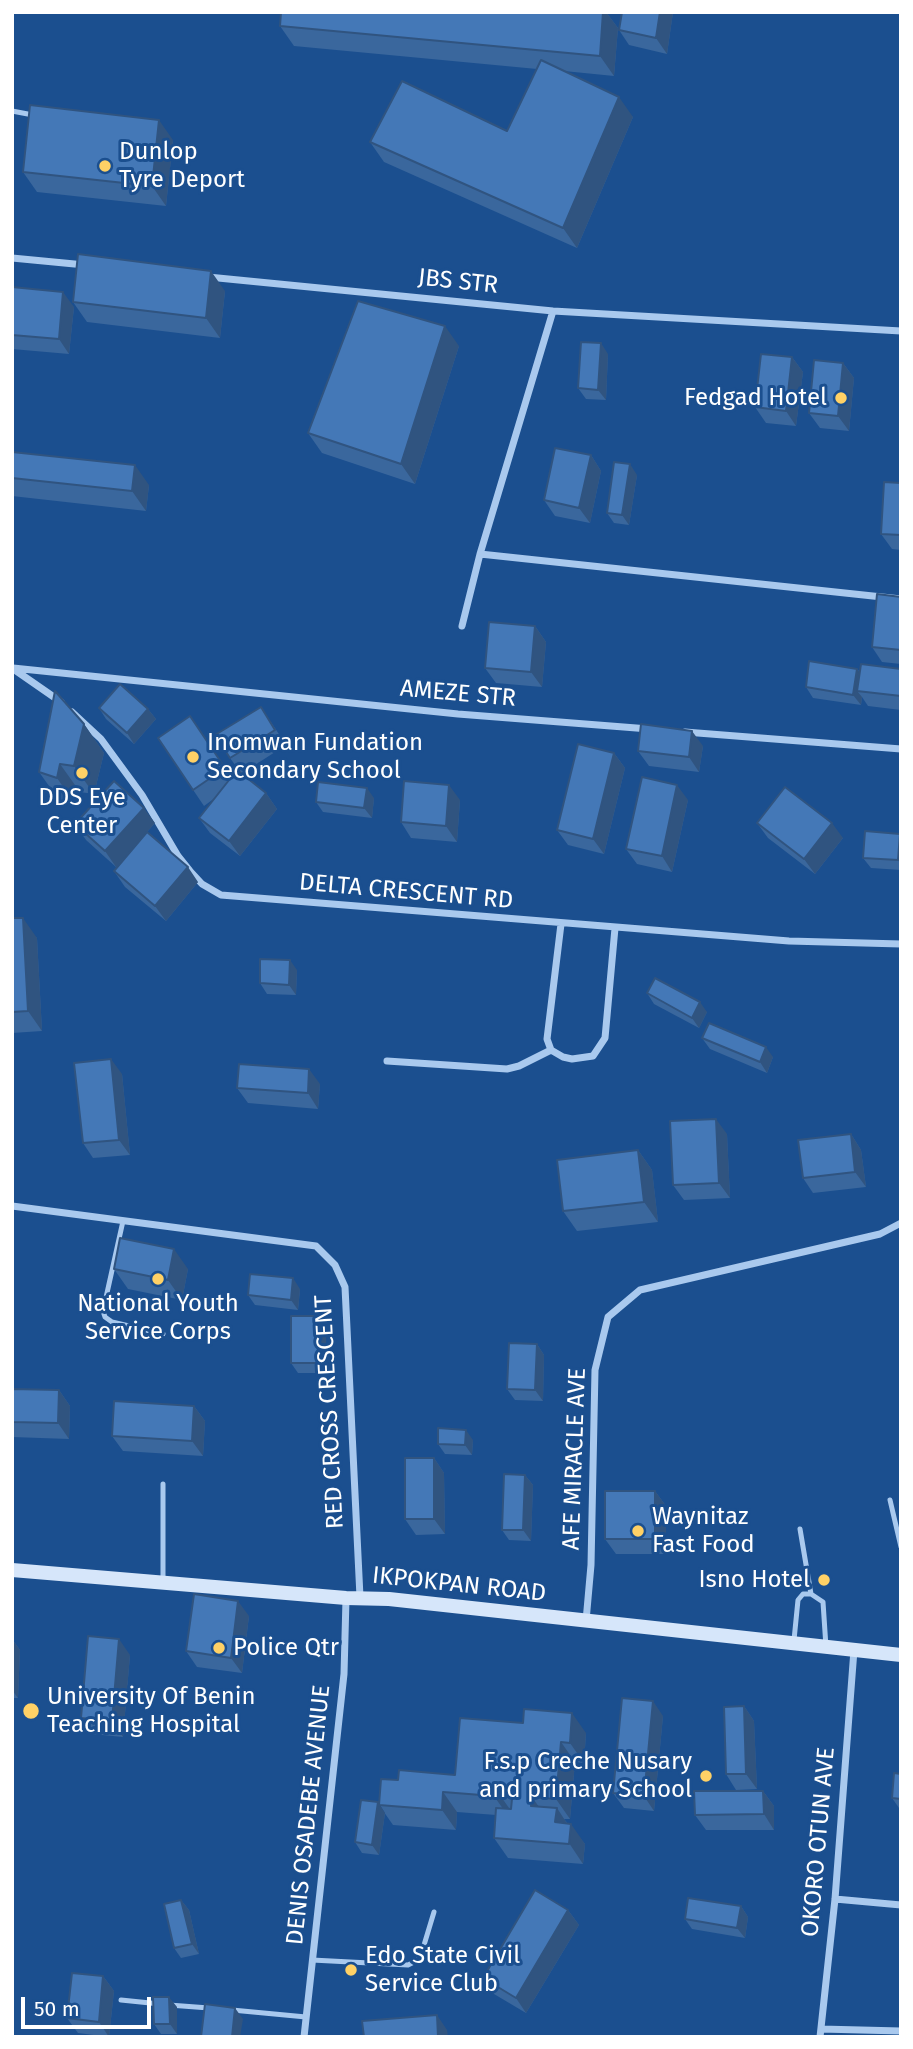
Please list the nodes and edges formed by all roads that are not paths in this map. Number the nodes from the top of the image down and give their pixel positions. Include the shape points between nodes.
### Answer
1 (12, 111) edge
2 (37, 116) edge
3 (12, 258) edge
4 (96, 266) edge
5 (193, 276) edge
6 (553, 311) junction
7 (901, 331) edge
8 (480, 554) junction
9 (901, 599) edge
10 (462, 626) dead end
11 (12, 668) edge
12 (652, 729) edge
13 (679, 732) edge
14 (901, 749) edge
15 (561, 924) junction
16 (615, 928) junction
17 (901, 944) edge
18 (551, 1050) junction
19 (387, 1061) dead end
20 (12, 1206) edge
21 (123, 1221) junction
22 (901, 1223) edge
23 (163, 1334) dead end
24 (163, 1484) dead end
25 (890, 1500) dead end
26 (800, 1529) dead end
27 (901, 1547) edge
28 (12, 1570) edge
29 (163, 1582) junction
30 (811, 1594) junction
31 (353, 1598) junction
32 (586, 1621) junction
33 (794, 1643) junction
34 (826, 1647) junction
35 (854, 1650) junction
36 (901, 1655) edge
37 (835, 1899) junction
38 (901, 1905) edge
39 (434, 1912) dead end
40 (312, 1960) junction
41 (121, 2000) dead end
42 (213, 2008) edge
43 (227, 2010) edge
44 (306, 2017) junction
45 (901, 2031) edge
46 (821, 2033) edge
47 (304, 2037) edge

1 - 2 lane
3 - 4 street
5 - 6 street, JBS STR
6 - 7 street, JBS STR
6 - 8 street
8 - 9 street
8 - 10 street
11 - 12 street, AMEZE STR
11 - 15 street, DELTA CRESCENT RD via 60,701 101,739 178,856 202,884 221,895
13 - 14 street
15 - 16 street, DELTA CRESCENT RD
15 - 18 street via 547,1039
16 - 17 street, DELTA CRESCENT RD
16 - 18 street via 605,1038 600,1049 593,1056 572,1059
18 - 19 street via 507,1069
20 - 21 street, RED CROSS CRESCENT
21 - 23 lane via 105,1317
21 - 31 street, RED CROSS CRESCENT via 316,1247 335,1265 345,1287
22 - 32 street, AFE MIRACLE AVE via 880,1234 640,1290 608,1317 595,1370
24 - 29 lane
25 - 27 lane
26 - 30 lane
28 - 29 street, IKPOKPAN ROAD
29 - 31 street, IKPOKPAN ROAD
30 - 33 lane via 798,1600
30 - 34 lane via 823,1602
31 - 32 street, IKPOKPAN ROAD
31 - 40 street, DENIS OSADEBE AVENUE
32 - 33 street, IKPOKPAN ROAD
33 - 34 street, IKPOKPAN ROAD
34 - 35 street, IKPOKPAN ROAD
35 - 36 street, IKPOKPAN ROAD
35 - 37 street, OKORO OTUN AVE
37 - 38 street
37 - 46 street, OKORO OTUN AVE
39 - 40 lane via 421,1955 408,1965
40 - 44 street, DENIS OSADEBE AVENUE
41 - 42 lane
43 - 44 lane
44 - 47 street, DENIS OSADEBE AVENUE
45 - 46 street

